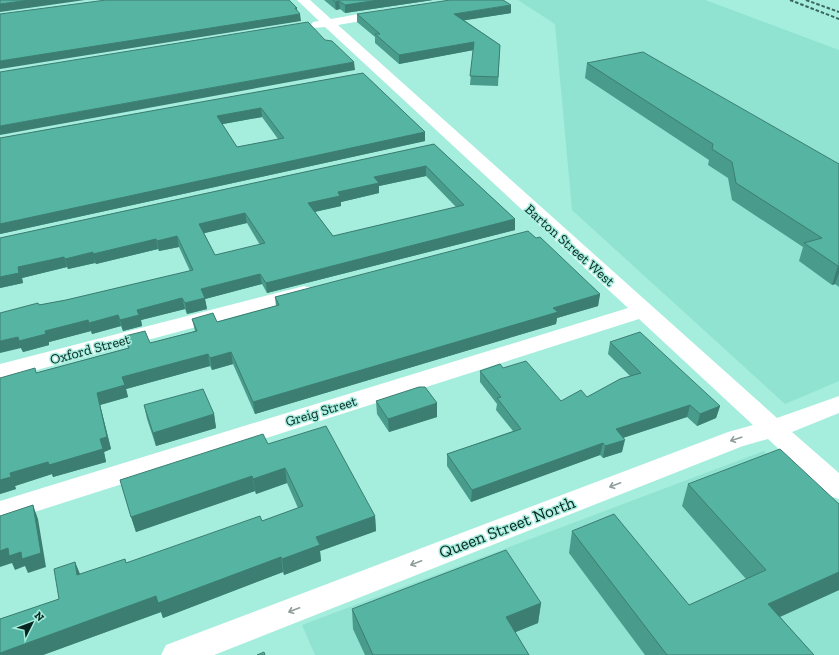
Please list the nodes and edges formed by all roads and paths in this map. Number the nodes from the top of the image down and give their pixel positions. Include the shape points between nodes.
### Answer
1 (303, 0) edge
2 (402, 10) edge
3 (328, 23) junction
4 (301, 27) edge
5 (551, 228) junction
6 (528, 234) edge
7 (321, 288) edge
8 (642, 311) junction
9 (0, 372) edge
10 (839, 404) edge
11 (774, 429) junction
12 (839, 488) edge
13 (0, 512) edge
14 (177, 655) edge

1 - 3 street, Barton Street West
2 - 3 street
3 - 4 street
3 - 5 street, Barton Street West via 376,74 449,143
5 - 6 street
5 - 8 street, Barton Street West
7 - 9 street, Oxford Street
8 - 11 street, Barton Street West
8 - 13 street, Greig Street
10 - 11 street, Queen Street North
11 - 12 street, Barton Street West
11 -> 14 street, Queen Street North via 737,438

